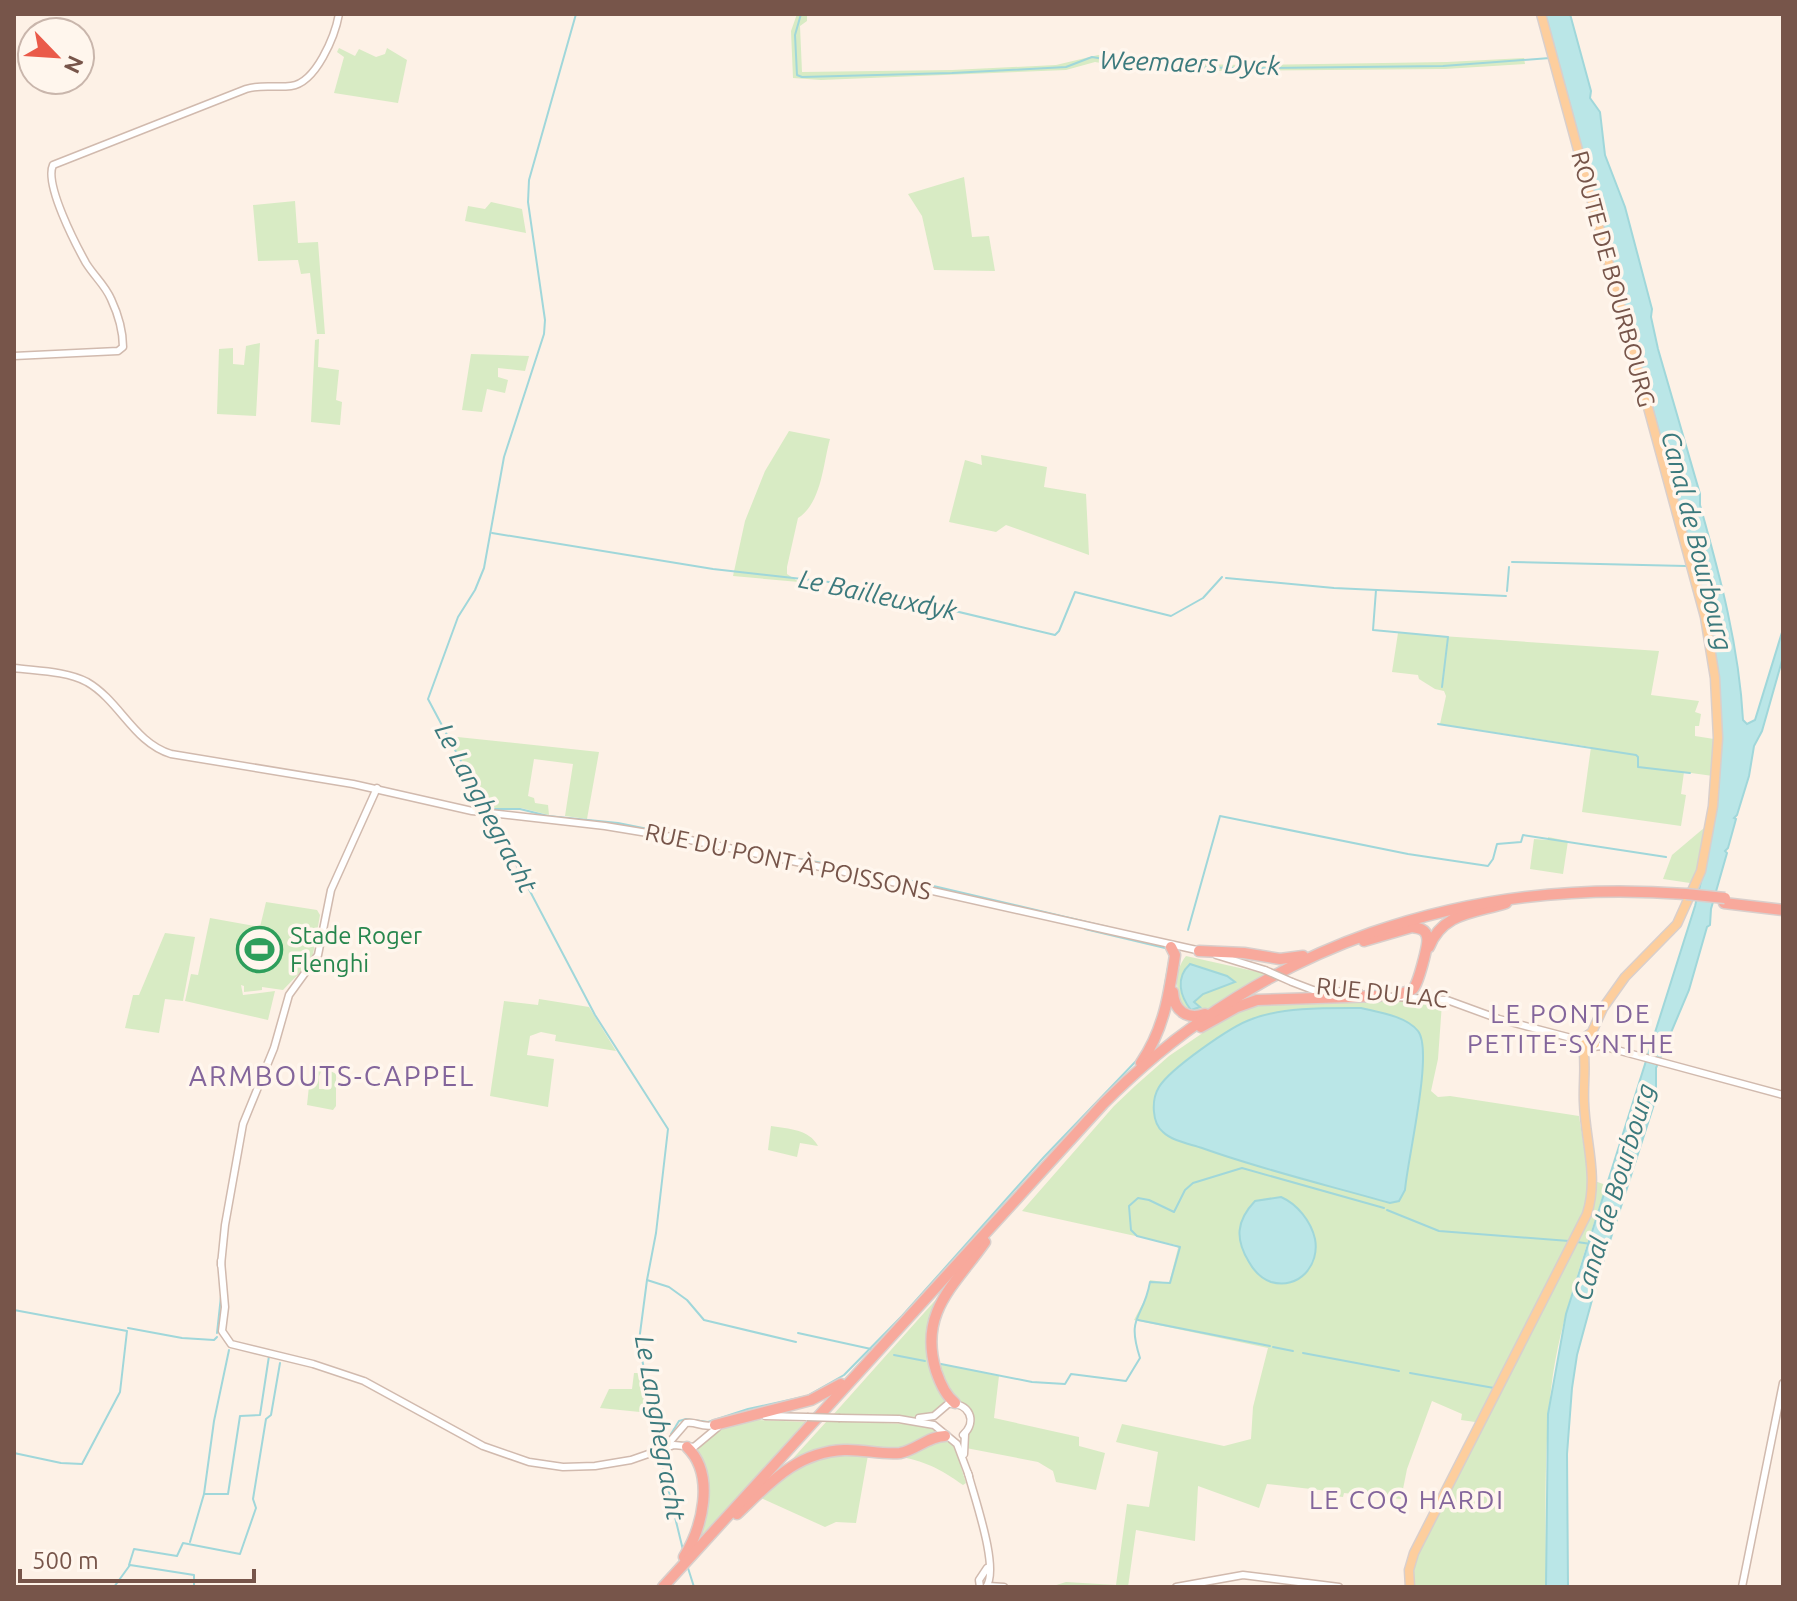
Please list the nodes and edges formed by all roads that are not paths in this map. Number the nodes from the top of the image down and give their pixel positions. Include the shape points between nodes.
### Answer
1 (339, 14) edge
2 (1541, 14) edge
3 (14, 356) edge
4 (14, 668) edge
5 (375, 789) junction
6 (1686, 896) junction
7 (1506, 903) junction
8 (1781, 908) edge
9 (1140, 938) junction
10 (1355, 943) junction
11 (1335, 946) junction
12 (1171, 947) junction
13 (1193, 951) junction
14 (1174, 963) junction
15 (1421, 980) junction
16 (1294, 983) junction
17 (1404, 995) junction
18 (1425, 995) junction
19 (1379, 996) junction
20 (1234, 998) junction
21 (1512, 1021) junction
22 (1201, 1027) junction
23 (1589, 1042) junction
24 (1116, 1092) junction
25 (1783, 1095) edge
26 (985, 1242) junction
27 (887, 1341) junction
28 (1783, 1383) edge
29 (955, 1403) junction
30 (938, 1413) junction
31 (899, 1419) junction
32 (736, 1420) junction
33 (715, 1425) junction
34 (700, 1427) junction
35 (678, 1434) junction
36 (944, 1434) junction
37 (965, 1434) junction
38 (701, 1440) junction
39 (686, 1446) junction
40 (657, 1451) junction
41 (969, 1476) junction
42 (734, 1517) junction
43 (687, 1561) junction
44 (984, 1583) edge
45 (661, 1587) edge
46 (670, 1587) edge
47 (1003, 1587) edge
48 (1176, 1587) edge
49 (1339, 1587) edge
50 (1412, 1587) edge
51 (1742, 1587) edge

1 - 3 street via 324,54 299,84 246,89 51,167 55,193 72,232 115,308 122,348
2 - 23 main road, ROUTE DE BOURBOURG via 1707,628 1718,722 1716,779 1701,871 1677,924 1616,989
4 - 5 street, RUE DU PONT À POISSONS via 93,686 148,743 164,752
5 - 9 street, RUE DU PONT À POISSONS via 488,813 683,839
5 - 40 street via 330,892 317,957 289,993 241,1133 223,1233 220,1279 226,1334 233,1342 364,1381 479,1444 522,1460 589,1467
6 - 7 highway
6 - 8 highway, bridge
6 - 11 highway via 1591,890 1499,899 1418,917
7 - 10 highway via 1426,920
7 - 15 highway via 1443,924 1431,942
9 - 12 street, RUE DU PONT À POISSONS
9 - 13 street, RUE DU PONT À POISSONS
10 - 17 highway via 1412,927 1424,931 1428,941 1417,985
10 - 22 highway via 1283,976
11 - 13 highway via 1285,959
11 - 20 highway
12 - 13 street, RUE DU PONT À POISSONS
12 - 14 highway
13 - 14 highway via 1177,955
13 - 16 street, RUE DU PONT À POISSONS, bridge
13 - 20 highway via 1177,962 1172,996 1178,1009 1200,1016
14 - 24 highway via 1157,1037
15 - 17 highway via 1418,988
15 - 18 highway
16 - 17 street, RUE DU LAC
16 - 19 street, RUE DU LAC via 1322,992
17 - 18 street, RUE DU LAC
17 - 19 street, RUE DU LAC
17 - 21 street, RUE DU LAC via 1447,1000
18 - 21 street, RUE DU LAC
19 - 22 highway via 1257,1000
20 - 24 highway via 1176,1039
21 - 23 street, RUE DU LAC
22 - 26 highway via 1121,1095
23 - 25 street, RUE DU LAC
23 - 50 main road via 1584,1080 1592,1178 1585,1219 1426,1530 1411,1571
24 - 27 highway
26 - 29 highway via 947,1290 934,1319 934,1361 944,1391
26 - 42 highway
27 - 33 highway via 820,1397
27 - 43 highway
28 - 51 street
29 - 30 street
29 - 37 street via 971,1416
30 - 31 street
30 - 36 street
31 - 32 street, bridge
31 - 36 street via 925,1422
32 - 33 street
32 - 38 street
33 - 34 street
34 - 35 street via 687,1423
34 - 38 street
35 - 39 street
35 - 40 street
36 - 37 street
36 - 41 street via 958,1446
36 - 42 highway via 903,1452 842,1450 808,1457 781,1472
37 - 41 street
38 - 39 street
39 - 40 street
39 - 43 highway via 698,1465 703,1491
41 - 44 street via 986,1539
42 - 43 highway
43 - 45 highway
43 - 46 highway
44 - 47 street
48 - 49 street via 1238,1575

